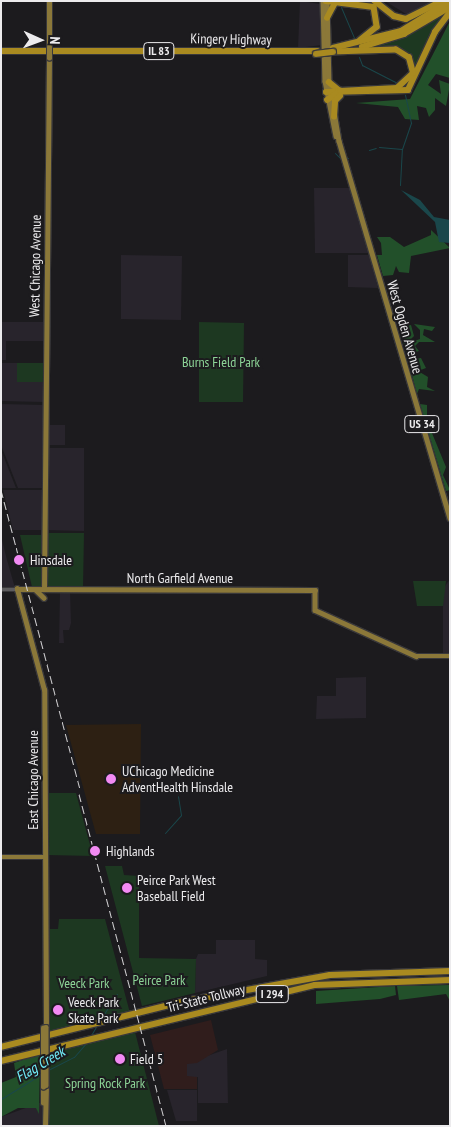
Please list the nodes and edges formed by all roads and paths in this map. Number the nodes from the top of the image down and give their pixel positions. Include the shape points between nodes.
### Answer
1 (49, 1) edge
2 (376, 1) edge
3 (442, 1) edge
4 (450, 1) edge
5 (325, 2) edge
6 (335, 3) junction
7 (450, 7) edge
8 (450, 12) edge
9 (327, 18) junction
10 (333, 50) junction
11 (1, 52) edge
12 (329, 82) junction
13 (340, 93) junction
14 (328, 96) junction
15 (334, 117) junction
16 (339, 141) junction
17 (450, 518) edge
18 (1, 589) edge
19 (17, 589) junction
20 (32, 589) junction
21 (44, 590) junction
22 (44, 598) dead end
23 (450, 656) edge
24 (1, 857) edge
25 (44, 857) junction
26 (450, 970) edge
27 (450, 980) edge
28 (1, 1047) edge
29 (1, 1062) edge
30 (44, 1126) edge

1 - 21 main road, West Chicago Avenue, bridge
2 - 3 highway via 394,16 406,19
4 - 10 highway, Kingery Highway / IL 83 via 401,31
5 - 6 highway
5 - 9 main road, US 34
5 - 14 main road, West Ogden Avenue / US 34 via 323,35
6 - 9 highway
6 - 10 highway via 368,4 379,18 374,31 365,38
7 - 10 highway, Kingery Highway / IL 83 via 392,39
8 - 13 highway via 435,32 408,90
9 - 12 main road, West Ogden Avenue / US 34
10 - 11 highway, Kingery Highway / IL 83
10 - 13 highway via 392,50 403,53 413,65 412,77 402,86
12 - 13 highway
12 - 14 main road, West Ogden Avenue / US 34
13 - 14 highway
13 - 15 highway via 335,101
14 - 15 main road, West Ogden Avenue / US 34
14 - 16 main road, West Ogden Avenue / US 34
15 - 16 main road, West Ogden Avenue / US 34
16 - 17 main road, West Ogden Avenue / US 34
18 - 19 street
19 - 20 main road, North Garfield Avenue
19 - 25 main road, East Chicago Avenue via 44,690
20 - 21 main road, North Garfield Avenue
20 - 22 main road
21 - 23 main road, North Garfield Avenue via 316,590 316,610 416,656
24 - 25 main road
25 - 30 main road, East Chicago Avenue, bridge
26 - 28 highway, Tri-State Tollway / I 294 via 330,975 108,1020
27 - 29 highway, Tri-State Tollway / I 294 via 315,985

